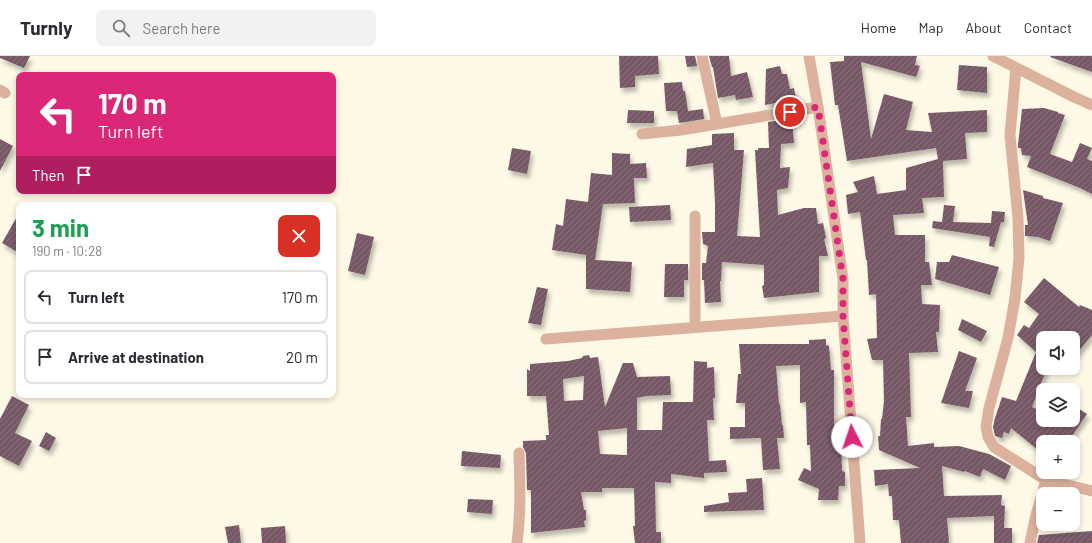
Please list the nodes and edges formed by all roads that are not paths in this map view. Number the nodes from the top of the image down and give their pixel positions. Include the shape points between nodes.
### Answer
1 (702, 56) edge
2 (809, 56) edge
3 (993, 56) edge
4 (1016, 68) junction
5 (1092, 105) edge
6 (818, 107) junction
7 (718, 124) junction
8 (642, 134) dead end
9 (695, 216) dead end
10 (843, 316) junction
11 (696, 327) junction
12 (546, 339) dead end
13 (519, 453) dead end
14 (1046, 480) junction
15 (1092, 491) edge
16 (517, 543) edge
17 (860, 543) edge
18 (1030, 543) edge

1 - 7 street
2 - 6 street
3 - 4 street
4 - 5 street
4 - 14 street via 1010,135 1020,258 1008,338 986,427 994,447
6 - 7 street
6 - 10 street via 843,279
7 - 8 street
9 - 11 street
10 - 11 street
10 - 17 street
11 - 12 street
13 - 16 street via 521,501
14 - 15 street
14 - 18 street

